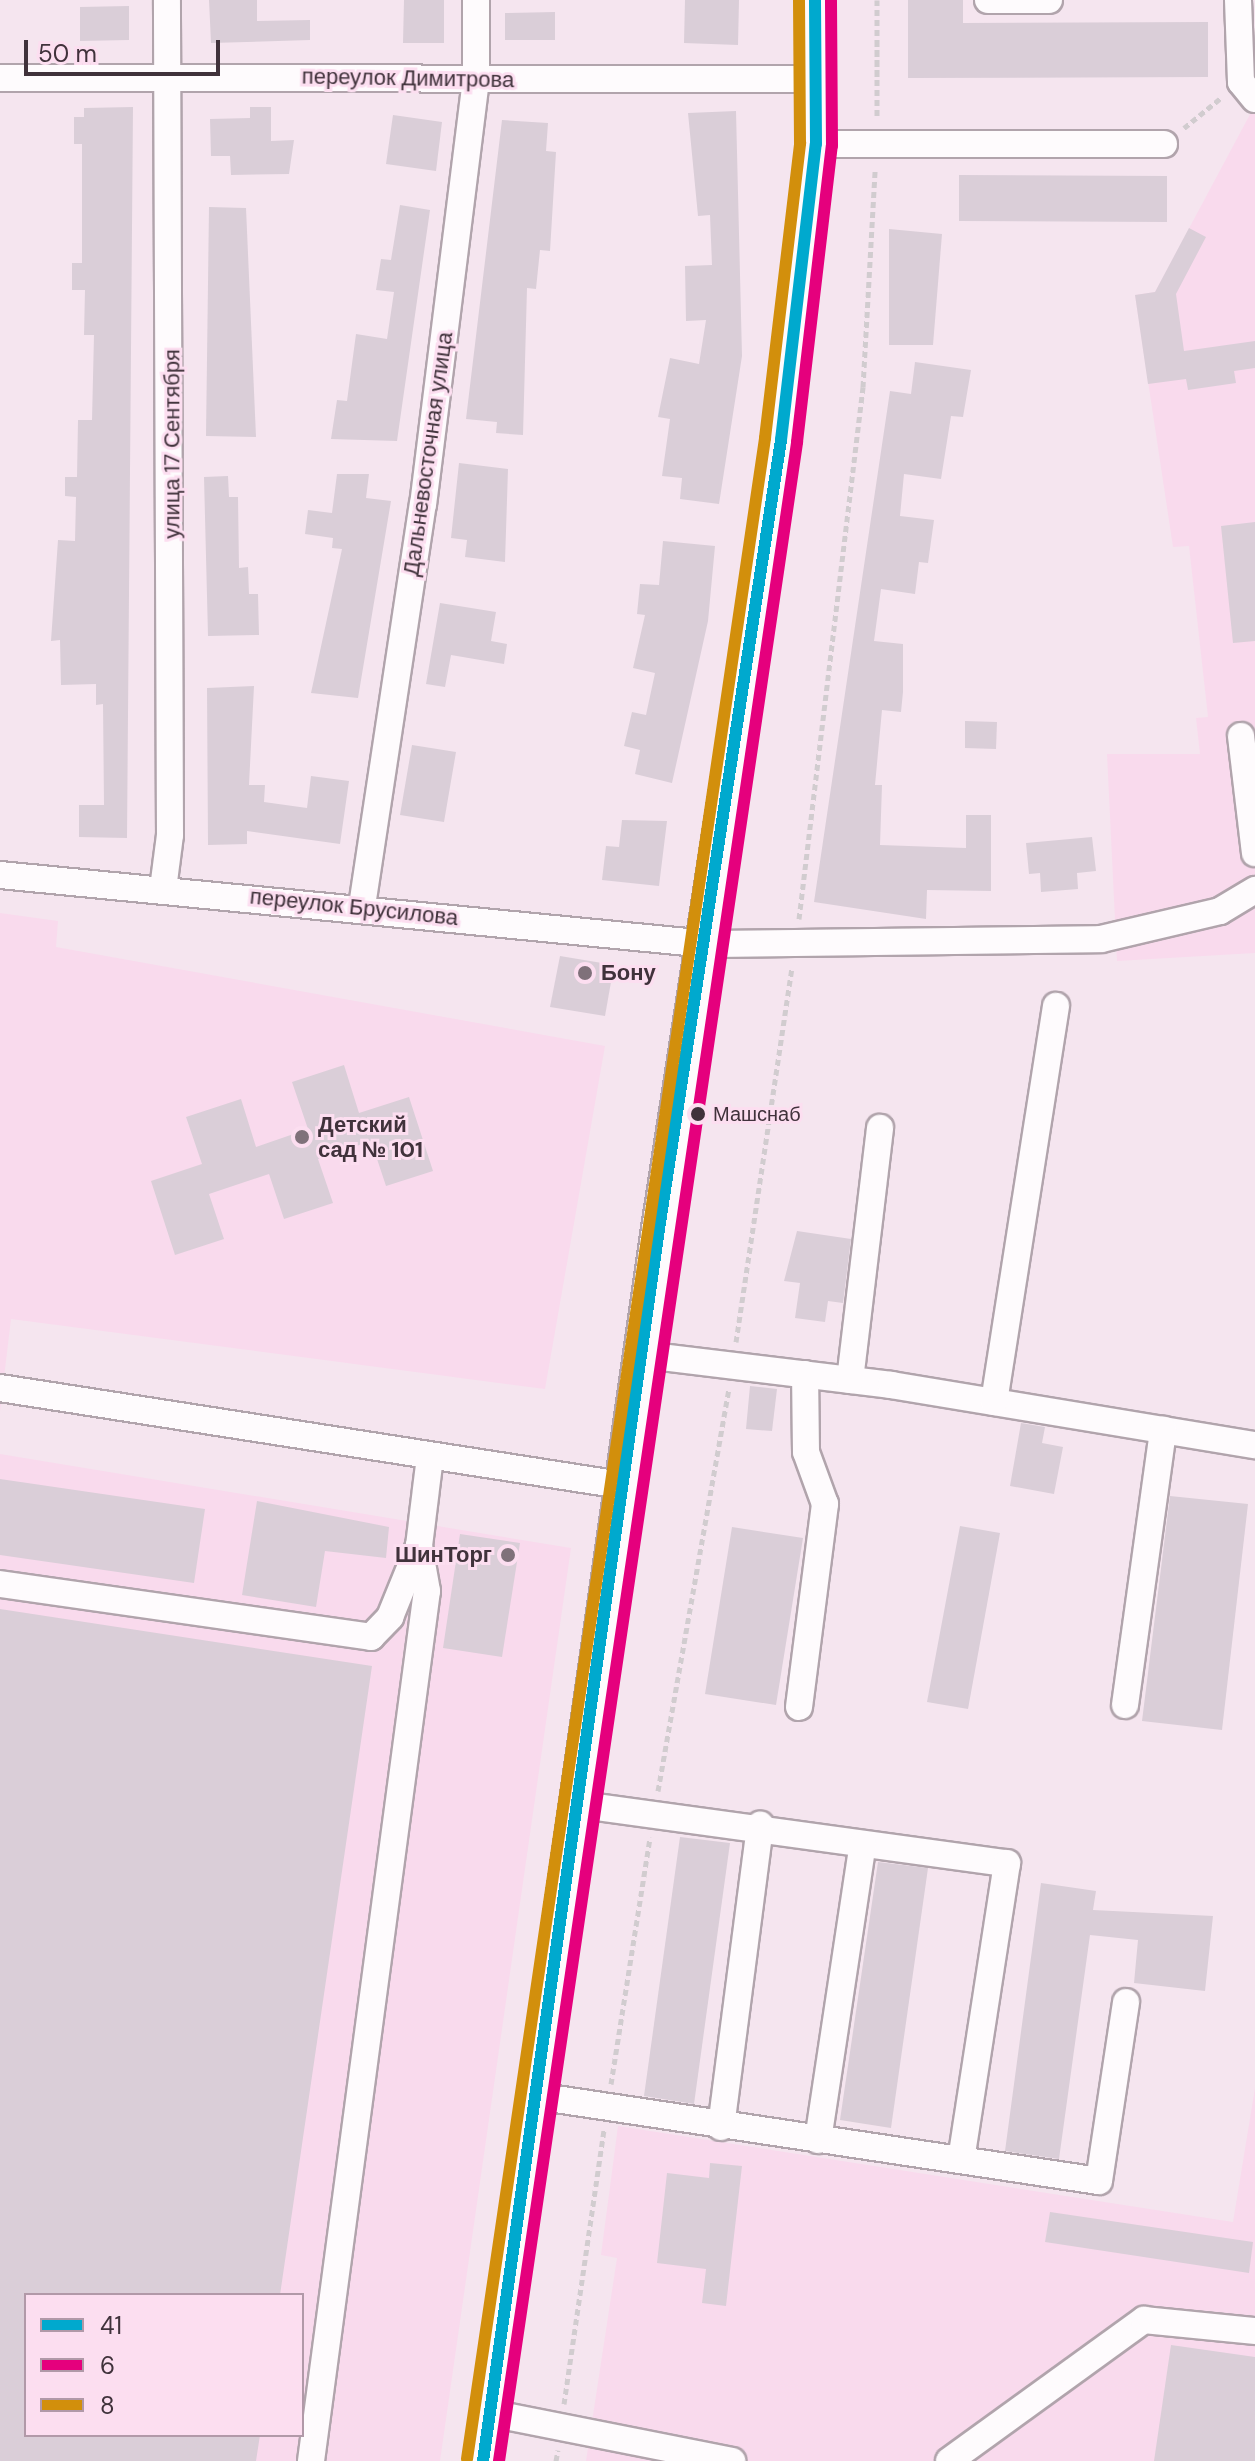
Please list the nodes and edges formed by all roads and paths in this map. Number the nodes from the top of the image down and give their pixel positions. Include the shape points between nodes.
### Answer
1 (167, 0) edge
2 (476, 0) edge
3 (815, 0) edge
4 (877, 0) edge
5 (988, 0) edge
6 (1049, 0) edge
7 (1238, 0) edge
8 (166, 75) junction
9 (0, 78) edge
10 (816, 79) junction
11 (476, 80) junction
12 (1248, 90) edge
13 (877, 143) junction
14 (816, 144) junction
15 (1164, 144) joint
16 (1241, 736) dead end
17 (1255, 853) edge
18 (0, 875) edge
19 (163, 889) junction
20 (1255, 890) edge
21 (362, 906) junction
22 (796, 943) junction
23 (708, 944) junction
24 (1056, 1006) dead end
25 (880, 1128) dead end
26 (644, 1355) junction
27 (732, 1365) junction
28 (805, 1374) junction
29 (850, 1380) junction
30 (0, 1388) edge
31 (994, 1402) junction
32 (1163, 1430) junction
33 (1255, 1445) edge
34 (430, 1457) junction
35 (627, 1486) junction
36 (419, 1546) junction
37 (0, 1584) edge
38 (1125, 1705) dead end
39 (799, 1707) dead end
40 (581, 1805) junction
41 (653, 1813) junction
42 (760, 1825) junction
43 (863, 1844) junction
44 (1126, 2002) dead end
45 (536, 2096) junction
46 (607, 2106) junction
47 (721, 2127) junction
48 (818, 2140) junction
49 (961, 2159) junction
50 (1255, 2331) edge
51 (490, 2413) junction
52 (561, 2425) junction
53 (311, 2461) edge
54 (483, 2461) edge
55 (732, 2461) edge
56 (949, 2461) edge

1 - 8 street, улица 17 Сентября
2 - 11 street, Дальневосточная улица
3 - 10 main road
4 - 13 path
5 - 6 street
7 - 12 street
8 - 9 street, переулок Димитрова
8 - 11 street, переулок Димитрова
8 - 19 street, улица 17 Сентября via 173,117 171,803
10 - 11 street, переулок Димитрова
10 - 14 main road
11 - 21 street, Дальневосточная улица via 423,505
12 - 15 path
13 - 14 street
13 - 15 street
13 - 22 path via 863,387
14 - 23 main road
16 - 17 street
18 - 19 street, переулок Брусилова
19 - 21 street, переулок Брусилова
20 - 22 street, переулок Брусилова via 1220,911 1101,939
21 - 23 street, переулок Брусилова
22 - 23 street, переулок Брусилова
22 - 27 path
23 - 26 main road
24 - 31 street
25 - 29 street
26 - 27 street
26 - 35 main road
27 - 28 street
27 - 41 path
28 - 29 street
28 - 39 street via 806,1452 825,1504
29 - 31 street
30 - 34 street
31 - 32 street
32 - 33 street
32 - 38 street
34 - 35 street
34 - 36 street
35 - 40 main road
36 - 37 street via 390,1617 371,1637
36 - 53 street via 427,1591
40 - 41 street
40 - 45 main road
41 - 42 street
41 - 46 path
42 - 43 street
42 - 47 street
43 - 48 street
43 - 49 street via 1007,1863
44 - 49 street via 1099,2181
45 - 46 street
45 - 51 main road
46 - 47 street
46 - 52 path
47 - 48 street
48 - 49 street
50 - 56 street via 1144,2320
51 - 52 street
51 - 54 main road
52 - 55 street

